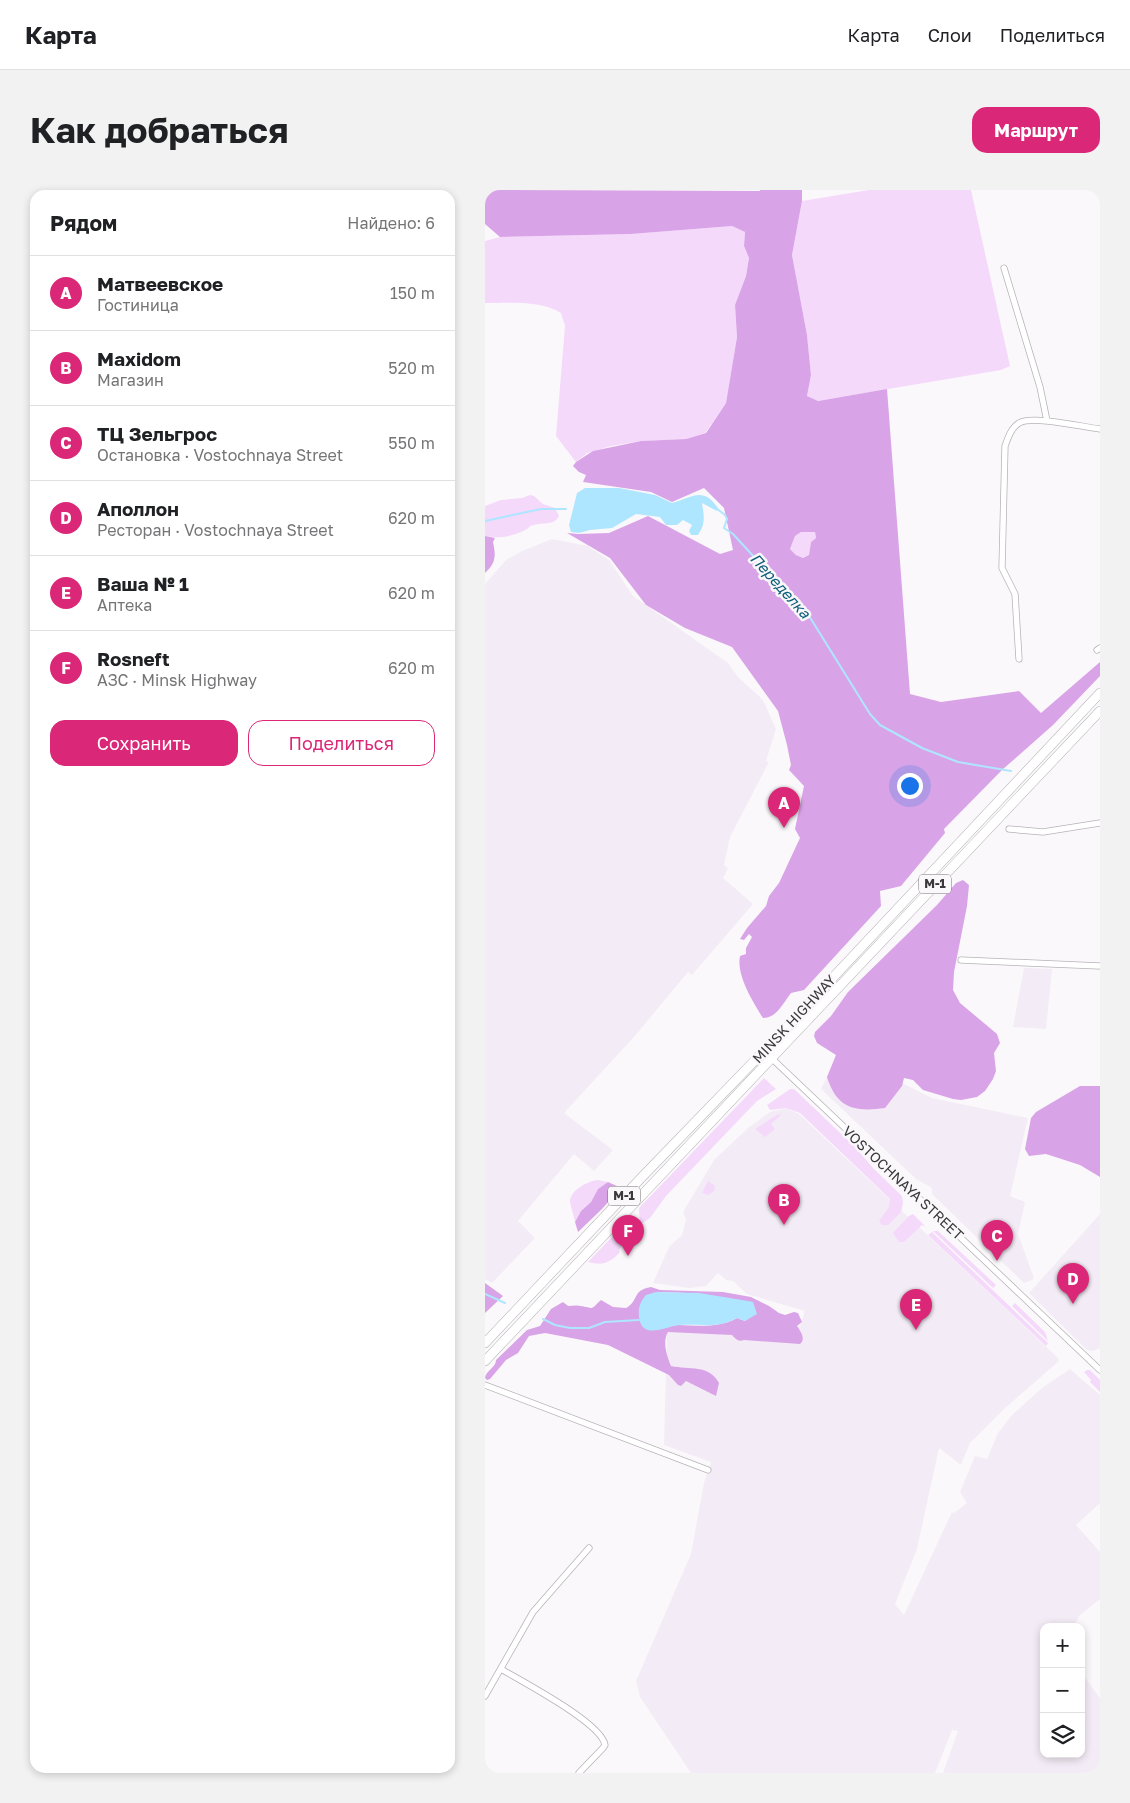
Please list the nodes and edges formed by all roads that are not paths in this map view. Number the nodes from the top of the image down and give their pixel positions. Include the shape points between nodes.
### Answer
1 (1004, 268) dead end
2 (1047, 421) junction
3 (1100, 429) edge
4 (1019, 659) dead end
5 (1100, 693) edge
6 (1100, 711) edge
7 (1100, 823) edge
8 (1009, 829) dead end
9 (961, 960) dead end
10 (1100, 966) edge
11 (764, 1051) junction
12 (771, 1059) junction
13 (485, 1343) edge
14 (485, 1361) edge
15 (1100, 1370) edge
16 (485, 1386) edge
17 (709, 1470) dead end
18 (589, 1548) dead end
19 (501, 1668) junction
20 (485, 1696) edge
21 (579, 1773) edge

1 - 2 street
2 - 3 street
2 - 4 street via 1019,423 1011,431 1005,446 1001,568 1015,594
5 - 11 highway, MINSK HIGHWAY / М-1
6 - 12 highway, MINSK HIGHWAY / М-1
7 - 8 street via 1043,832
9 - 10 street
11 - 12 street, VOSTOCHNAYA STREET
11 - 13 highway, MINSK HIGHWAY / М-1
12 - 14 highway, MINSK HIGHWAY / М-1
12 - 15 street, VOSTOCHNAYA STREET
16 - 17 street
18 - 19 street via 533,1612
19 - 20 street
19 - 21 street via 573,1712 604,1740 603,1748

